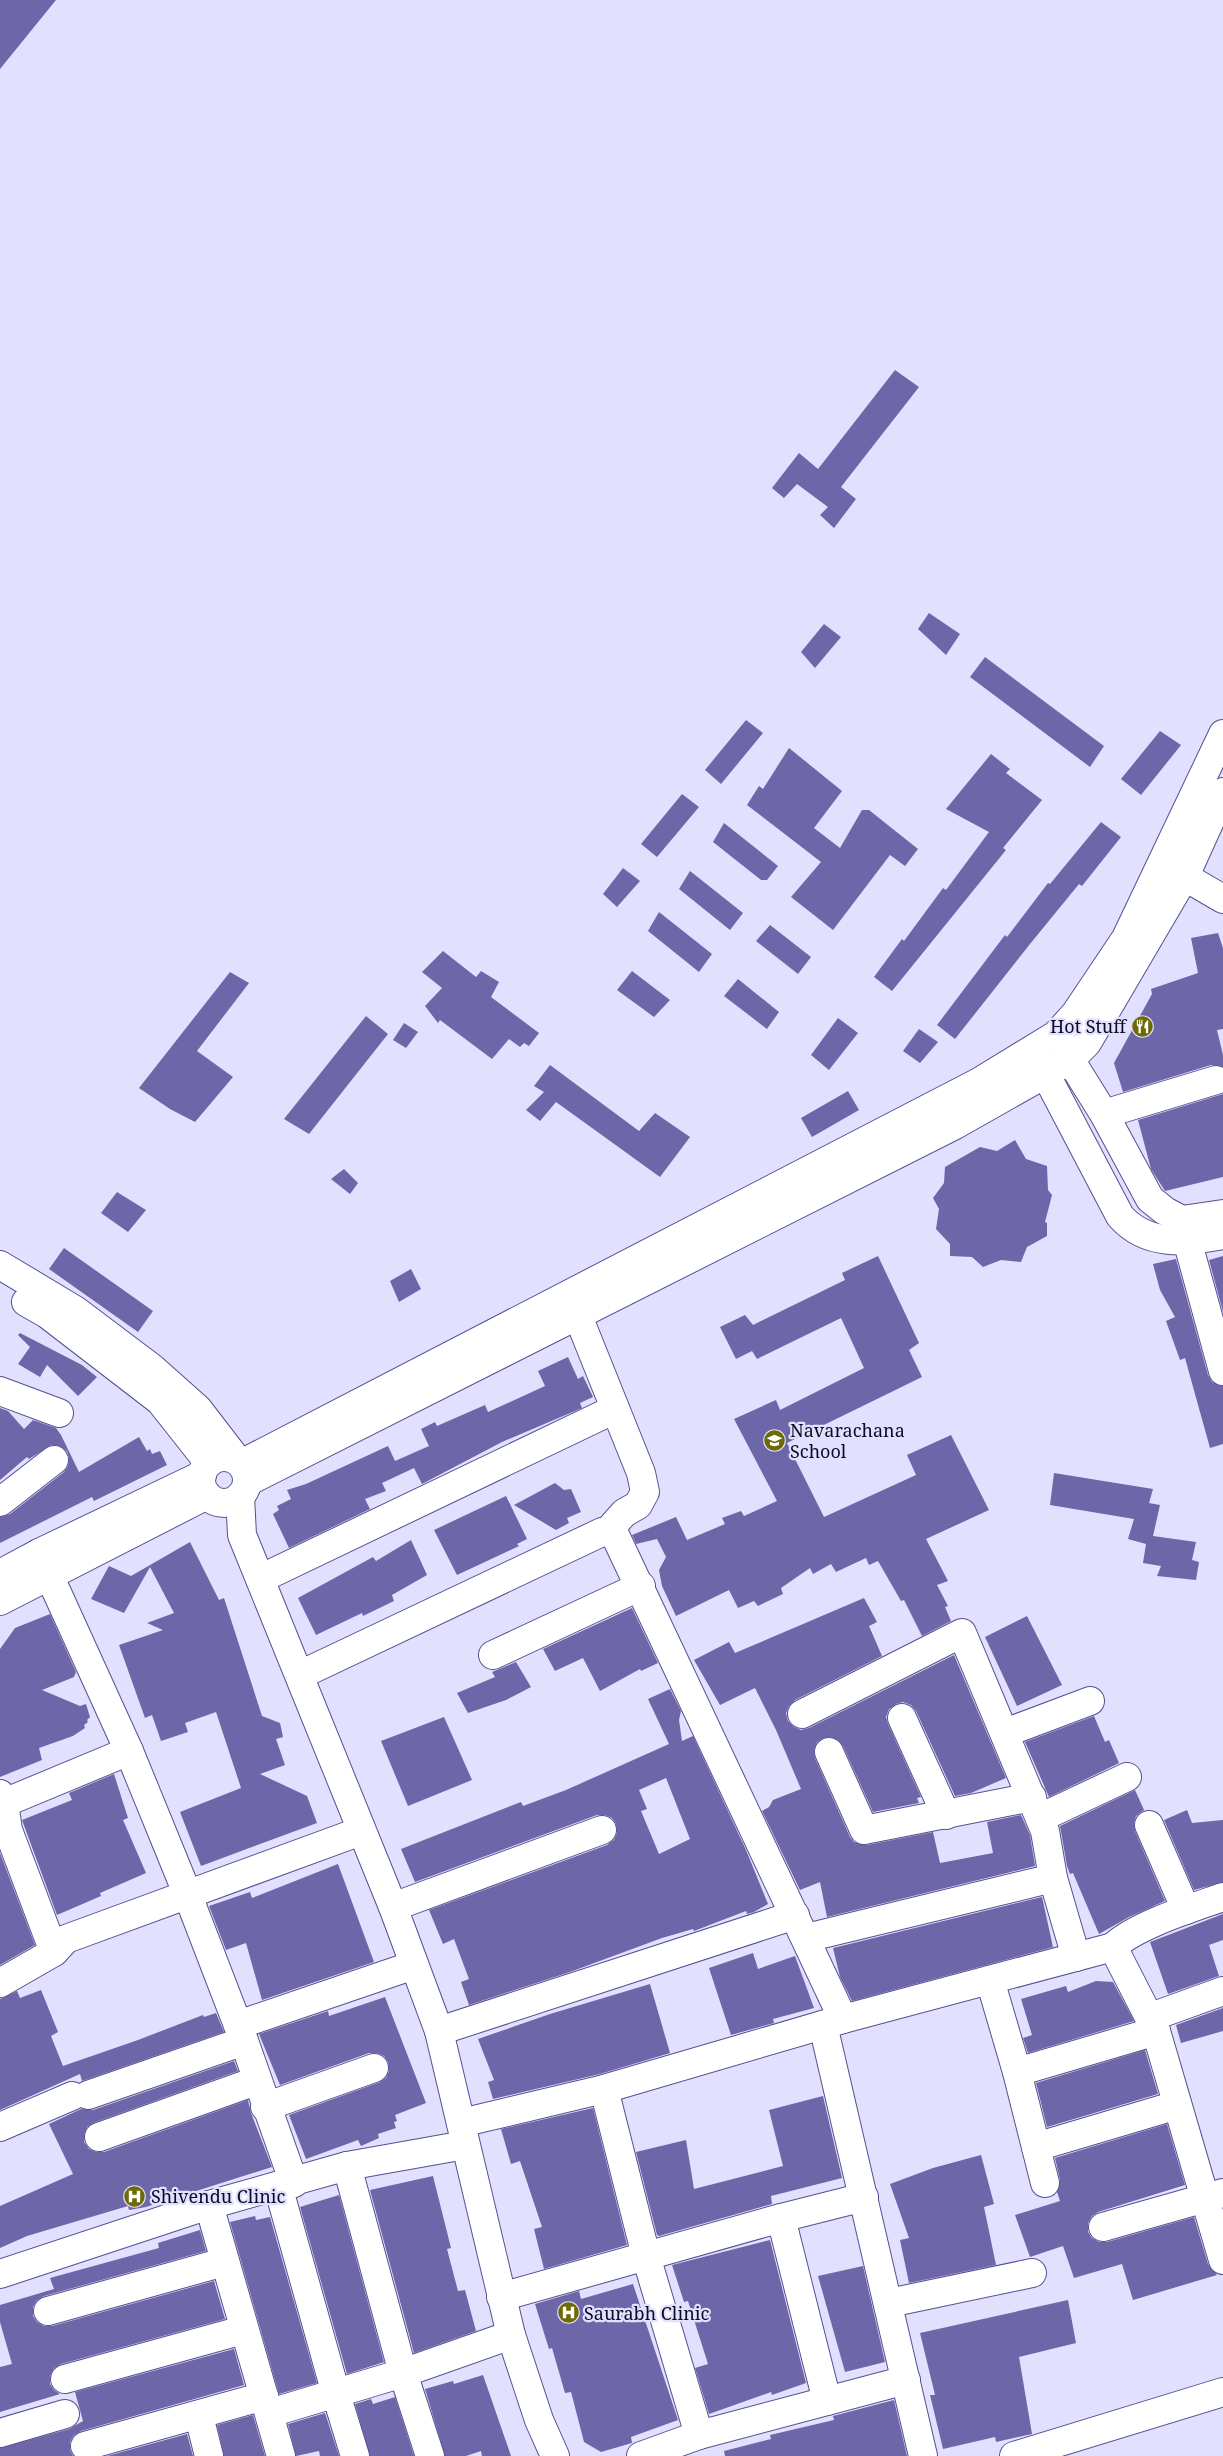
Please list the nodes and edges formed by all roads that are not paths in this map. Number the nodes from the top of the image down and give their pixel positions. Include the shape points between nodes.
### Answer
1 (1223, 734) edge
2 (1223, 792) edge
3 (1161, 863) junction
4 (1185, 876) junction
5 (1223, 899) edge
6 (1056, 1035) junction
7 (1030, 1052) junction
8 (1070, 1060) junction
9 (1046, 1075) junction
10 (1216, 1080) dead end
11 (1104, 1114) junction
12 (1223, 1214) edge
13 (1185, 1231) junction
14 (1223, 1236) edge
15 (676, 1252) junction
16 (0, 1264) edge
17 (0, 1286) edge
18 (578, 1316) junction
19 (1223, 1371) edge
20 (0, 1391) edge
21 (615, 1410) junction
22 (59, 1413) dead end
23 (54, 1460) dead end
24 (242, 1476) junction
25 (208, 1483) junction
26 (0, 1502) edge
27 (608, 1531) junction
28 (242, 1536) junction
29 (44, 1564) junction
30 (0, 1574) edge
31 (260, 1579) junction
32 (641, 1586) junction
33 (0, 1601) edge
34 (493, 1656) dead end
35 (300, 1676) junction
36 (1090, 1701) dead end
37 (802, 1714) dead end
38 (902, 1718) dead end
39 (1005, 1733) junction
40 (129, 1751) junction
41 (829, 1752) dead end
42 (1127, 1777) dead end
43 (1036, 1807) junction
44 (3, 1815) edge
45 (946, 1815) junction
46 (1149, 1825) dead end
47 (602, 1830) dead end
48 (361, 1831) junction
49 (1053, 1878) junction
50 (187, 1893) junction
51 (1223, 1897) edge
52 (393, 1907) junction
53 (1186, 1910) junction
54 (800, 1927) junction
55 (1113, 1947) junction
56 (54, 1952) junction
57 (1076, 1957) junction
58 (414, 1965) junction
59 (990, 1980) junction
60 (0, 1984) edge
61 (1223, 1991) edge
62 (833, 2022) junction
63 (1154, 2024) junction
64 (439, 2031) junction
65 (241, 2033) junction
66 (374, 2068) dead end
67 (1017, 2072) junction
68 (256, 2081) junction
69 (604, 2089) junction
70 (1176, 2105) junction
71 (265, 2107) junction
72 (0, 2126) edge
73 (463, 2134) junction
74 (99, 2137) dead end
75 (1036, 2147) junction
76 (347, 2166) junction
77 (1045, 2183) dead end
78 (286, 2184) junction
79 (1213, 2195) edge
80 (864, 2197) junction
81 (209, 2205) junction
82 (781, 2218) junction
83 (1104, 2227) dead end
84 (646, 2256) junction
85 (1223, 2260) edge
86 (224, 2262) junction
87 (1032, 2273) dead end
88 (0, 2274) edge
89 (501, 2297) junction
90 (888, 2303) junction
91 (48, 2311) dead end
92 (243, 2330) junction
93 (511, 2335) junction
94 (403, 2373) junction
95 (65, 2379) dead end
96 (906, 2380) junction
97 (1223, 2392) edge
98 (336, 2394) junction
99 (827, 2401) junction
100 (267, 2404) junction
101 (65, 2414) dead end
102 (199, 2416) junction
103 (0, 2433) edge
104 (699, 2435) junction
105 (85, 2446) dead end
106 (123, 2446) edge
107 (209, 2456) edge
108 (281, 2456) edge
109 (355, 2456) edge
110 (430, 2456) edge
111 (555, 2456) edge
112 (641, 2456) edge
113 (923, 2456) edge
114 (1014, 2456) edge

1 - 3 street
2 - 4 street
3 - 4 street
3 - 6 street via 1126,938 1075,1014
4 - 5 street
4 - 8 street via 1087,1043
6 - 7 street
6 - 8 street
7 - 9 street
7 - 15 street
8 - 9 street
8 - 11 street
9 - 13 street via 1124,1220 1145,1236
9 - 15 street via 955,1125
10 - 11 street
11 - 13 street via 1150,1199
12 - 13 street
13 - 14 street
13 - 19 street
15 - 18 street
15 - 24 street
16 - 24 street via 75,1310 152,1368 198,1409
17 - 25 street via 47,1314 168,1409
18 - 21 street
18 - 24 street
20 - 22 street
21 - 27 street via 641,1473 645,1492 638,1505
21 - 31 street
23 - 26 street
24 - 25 street via 223,1457
24 - 25 street via 227,1502
24 - 28 street
25 - 28 street via 231,1528
25 - 29 street
27 - 32 street via 619,1539
27 - 35 street
28 - 31 street
29 - 30 street
29 - 33 street
29 - 40 street
31 - 35 street
32 - 34 street
32 - 54 street
35 - 48 street
36 - 39 street
37 - 39 street via 962,1633
38 - 45 street
39 - 43 street
40 - 44 street
40 - 50 street
41 - 45 street via 864,1830
42 - 43 street
43 - 45 street
43 - 49 street via 1045,1831
44 - 56 street
46 - 53 street
47 - 52 street
48 - 50 street
48 - 52 street
49 - 54 street
49 - 57 street
50 - 56 street via 66,1939
50 - 65 street
51 - 53 street
52 - 58 street
53 - 55 street via 1123,1937
54 - 62 street
54 - 64 street
55 - 57 street
55 - 63 street
56 - 60 street
57 - 59 street
58 - 64 street
58 - 65 street
59 - 62 street
59 - 67 street
61 - 63 street
62 - 69 street
62 - 80 street
63 - 67 street
63 - 70 street
64 - 73 street
65 - 68 street
65 - 72 street
66 - 71 street
67 - 75 street
68 - 71 street
68 - 74 street
69 - 73 street
69 - 84 street
70 - 75 street
70 - 79 street
71 - 78 street
73 - 76 street
73 - 89 street
75 - 77 street
76 - 78 street
76 - 94 street
78 - 81 street
78 - 98 street
79 - 83 street
79 - 85 street
80 - 82 street
80 - 90 street
81 - 86 street
81 - 88 street
82 - 84 street
82 - 99 street
84 - 89 street
84 - 104 street
86 - 91 street
86 - 92 street
87 - 90 street
89 - 93 street
90 - 96 street
92 - 95 street
92 - 100 street
93 - 94 street
93 - 111 street via 539,2420
94 - 98 street
94 - 110 street
96 - 99 street
96 - 113 street
97 - 114 street
98 - 100 street
98 - 109 street
99 - 104 street
100 - 102 street
100 - 108 street
101 - 103 street
102 - 106 street
102 - 107 street
104 - 112 street
105 - 106 street

